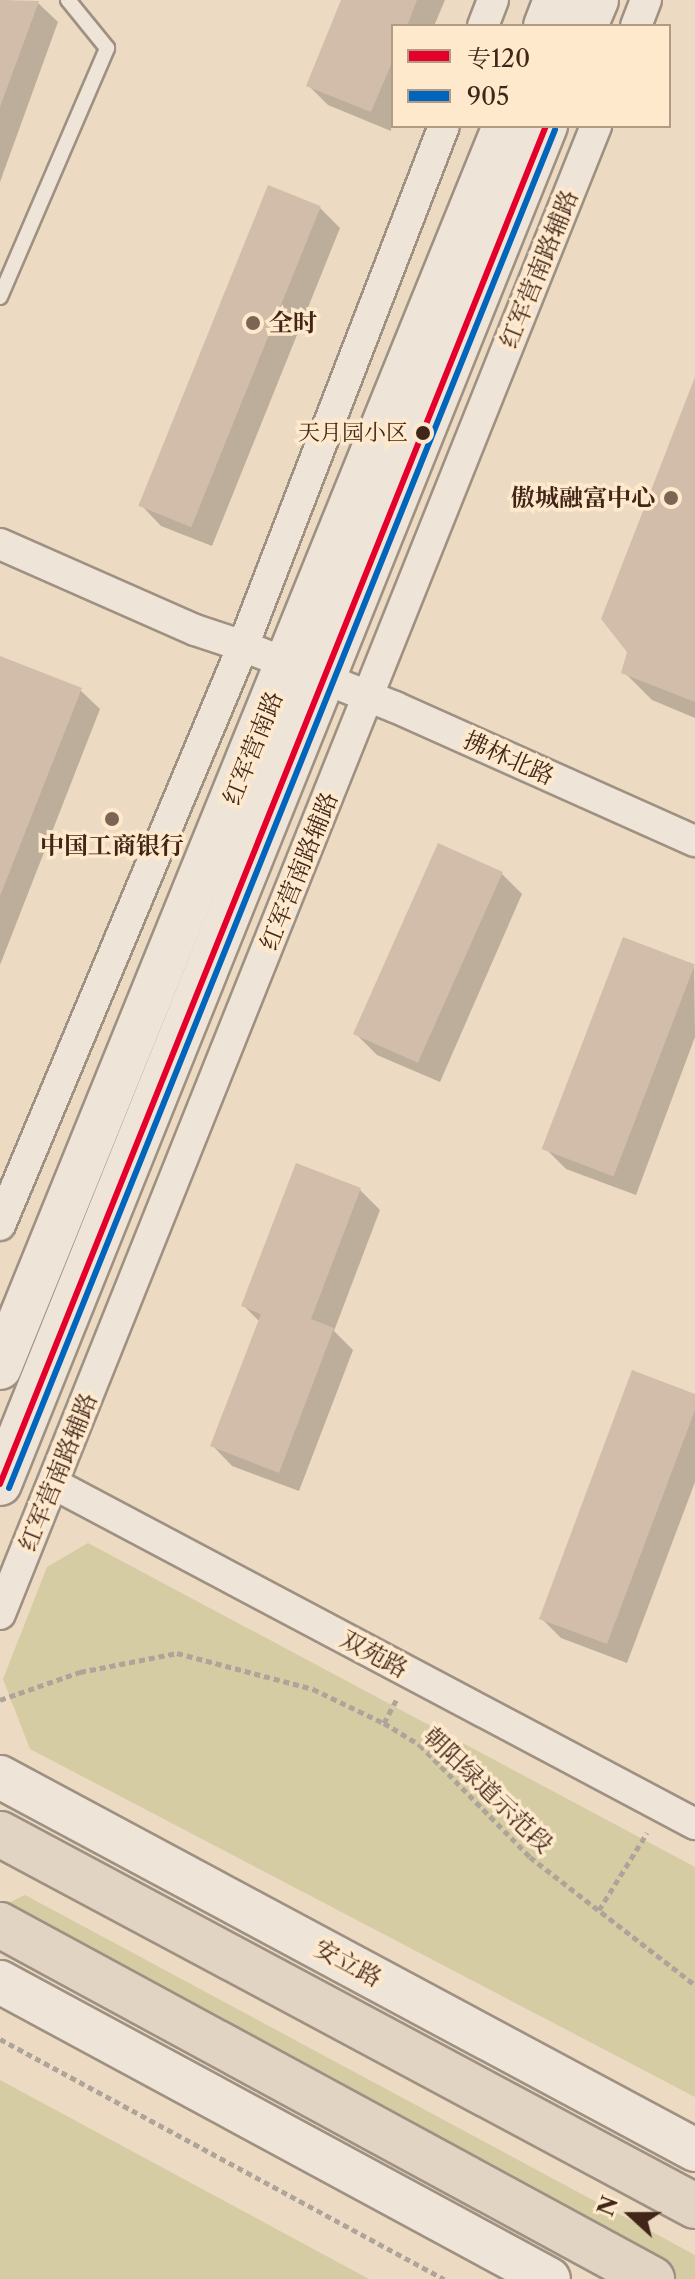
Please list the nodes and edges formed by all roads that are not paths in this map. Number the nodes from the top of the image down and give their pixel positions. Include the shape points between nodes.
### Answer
1 (68, 0) edge
2 (493, 0) edge
3 (555, 0) edge
4 (597, 0) edge
5 (646, 0) edge
6 (484, 24) edge
7 (546, 24) edge
8 (587, 24) edge
9 (637, 24) edge
10 (443, 128) edge
11 (503, 128) edge
12 (545, 128) edge
13 (595, 128) edge
14 (0, 297) edge
15 (0, 544) edge
16 (243, 646) junction
17 (305, 671) junction
18 (369, 697) junction
19 (695, 841) edge
20 (0, 1225) edge
21 (0, 1368) edge
22 (0, 1484) edge
23 (54, 1484) junction
24 (0, 1614) edge
25 (0, 1777) edge
26 (695, 1824) edge
27 (0, 1834) edge
28 (0, 1925) edge
29 (0, 1982) edge
30 (695, 2150) edge
31 (695, 2206) edge
32 (549, 2279) edge
33 (652, 2279) edge

1 - 14 lane via 107,48
2 - 6 street
3 - 7 main road
4 - 8 main road
5 - 9 street
10 - 16 street
11 - 17 main road, 红军营南路
12 - 17 main road, 红军营南路
13 - 18 street, 红军营南路辅路
15 - 16 street, 拂林北路
16 - 17 street, 拂林北路
16 - 20 street
17 - 18 street, 拂林北路
17 - 21 main road, 红军营南路
17 - 22 main road, 红军营南路
18 - 19 street, 拂林北路
18 - 23 street, 红军营南路辅路
23 - 24 street, 红军营南路辅路
23 - 26 street, 双苑路
25 - 30 main road, 安立路
27 - 31 main road, 安立路
28 - 33 main road
29 - 32 main road

